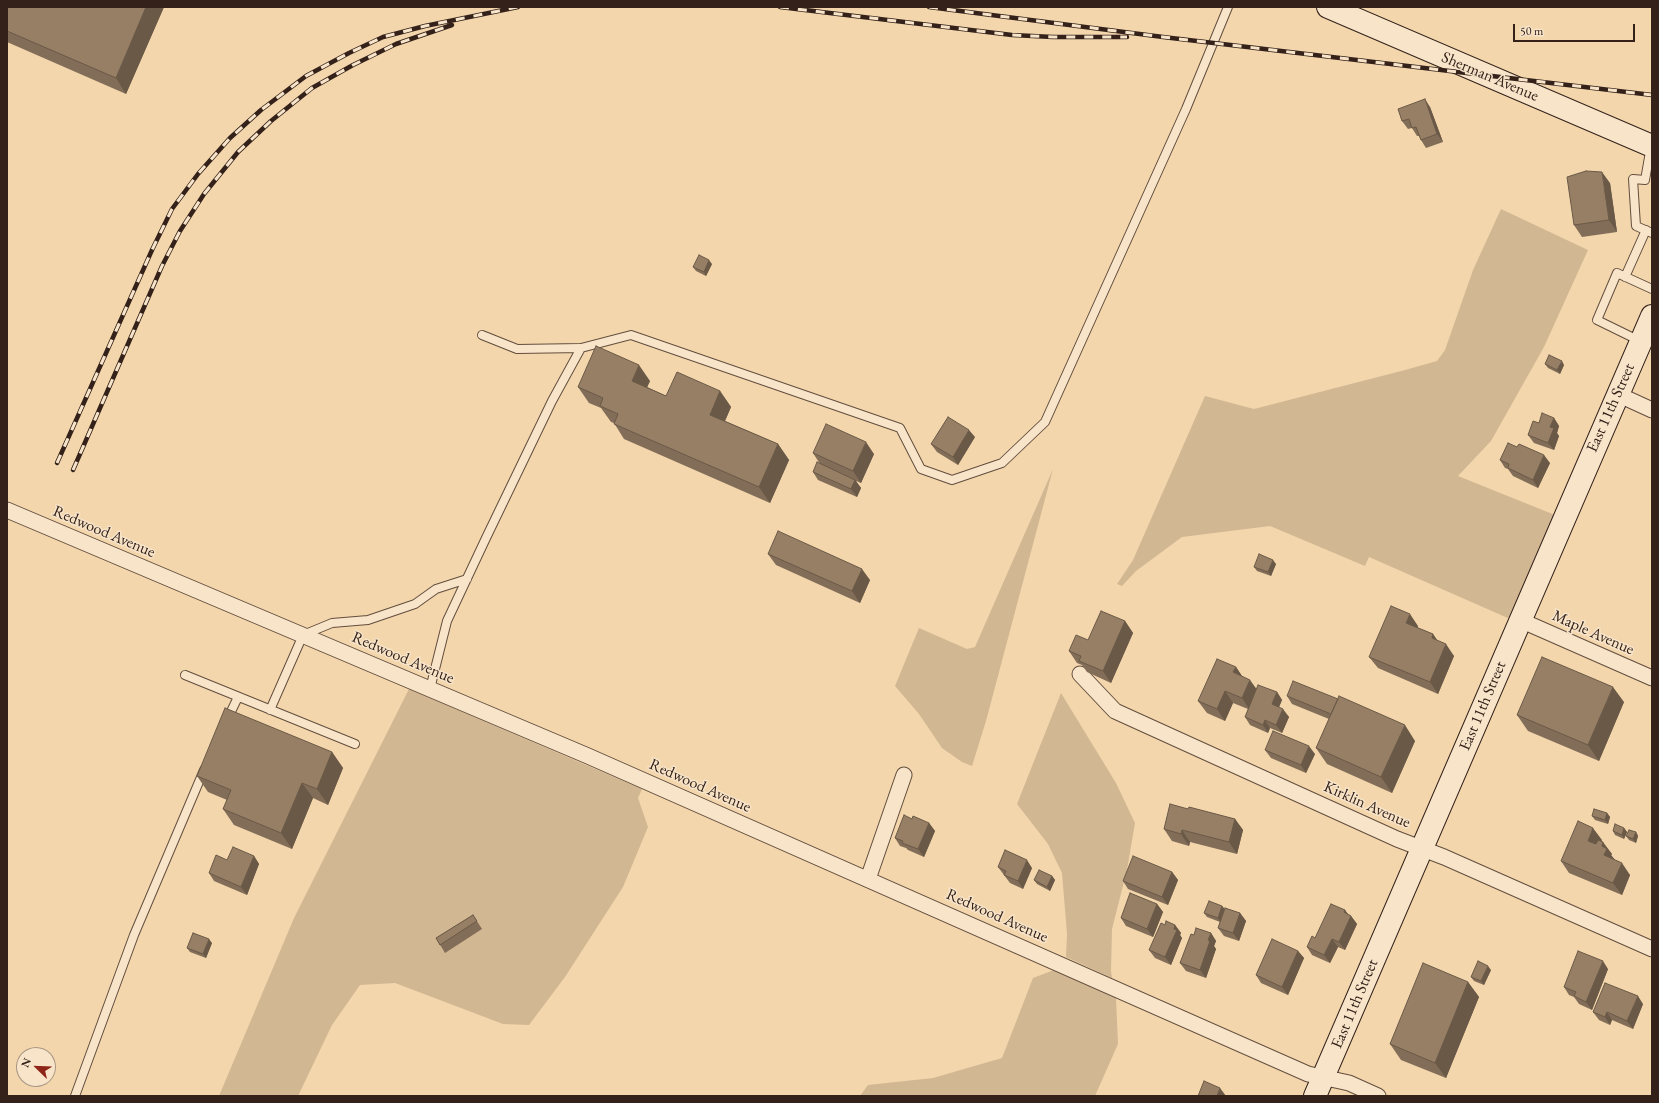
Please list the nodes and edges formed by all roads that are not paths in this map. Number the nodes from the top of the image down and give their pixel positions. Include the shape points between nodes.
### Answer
1 (1228, 7) edge
2 (1328, 7) edge
3 (1652, 146) edge
4 (1649, 180) edge
5 (1649, 232) edge
6 (1625, 277) junction
7 (1652, 289) edge
8 (1652, 316) edge
9 (482, 335) dead end
10 (1641, 341) junction
11 (581, 348) junction
12 (1617, 394) junction
13 (1652, 410) edge
14 (7, 510) edge
15 (467, 579) junction
16 (1520, 620) junction
17 (303, 635) junction
18 (1080, 674) edge
19 (185, 675) dead end
20 (1652, 678) edge
21 (430, 689) junction
22 (238, 697) junction
23 (270, 710) junction
24 (222, 731) edge
25 (355, 744) dead end
26 (206, 765) edge
27 (904, 775) dead end
28 (1422, 848) junction
29 (868, 879) junction
30 (1652, 949) edge
31 (1319, 1086) edge
32 (75, 1096) edge
33 (1378, 1096) edge

1 - 11 lane via 1186,109 1045,422 1002,463 952,480 921,469 900,428 631,335
2 - 3 main road, Sherman Avenue
3 - 4 lane
4 - 5 lane via 1633,179 1638,209 1636,226
5 - 6 lane
6 - 7 lane
6 - 10 lane via 1616,273 1596,320
8 - 10 main road, East 11th Street
9 - 11 lane via 517,349
10 - 12 main road, East 11th Street
11 - 15 lane via 552,401
12 - 13 street
12 - 16 main road, East 11th Street
14 - 17 street, Redwood Avenue
15 - 17 lane via 436,589 415,604 368,620 332,623
15 - 21 lane via 447,621
16 - 20 street, Maple Avenue
16 - 28 main road, East 11th Street
17 - 21 street, Redwood Avenue
17 - 23 lane
18 - 28 street, Kirklin Avenue via 1116,711 1397,839
19 - 22 lane
21 - 29 street, Redwood Avenue
22 - 23 lane
22 - 24 lane
23 - 25 lane
26 - 32 lane via 134,935
27 - 29 street
28 - 30 street, Kirklin Avenue
28 - 31 main road, East 11th Street
29 - 31 street, Redwood Avenue via 1308,1074
31 - 33 street, Redwood Avenue via 1349,1083

